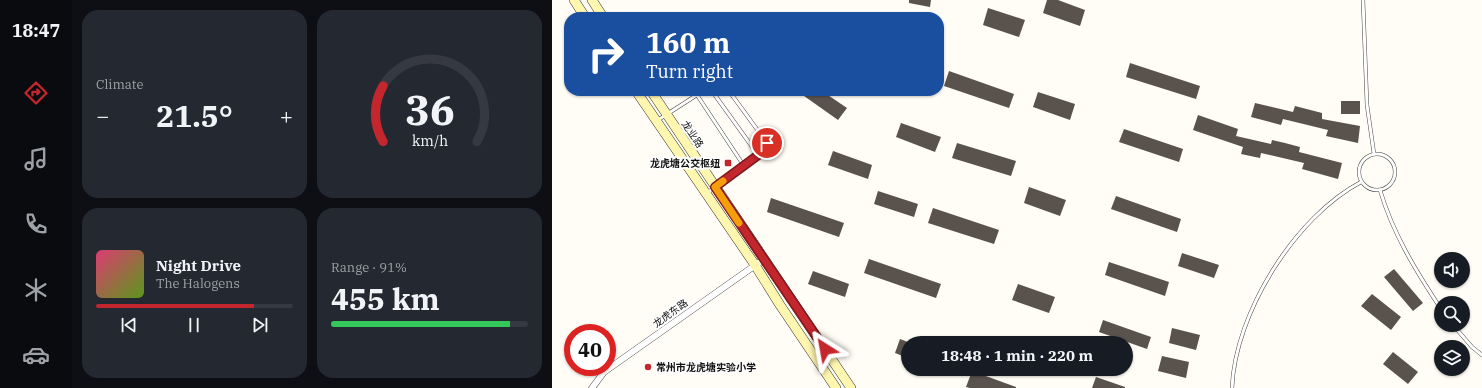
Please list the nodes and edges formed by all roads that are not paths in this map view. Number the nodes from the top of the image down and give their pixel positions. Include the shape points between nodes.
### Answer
1 (574, 0) edge
2 (592, 0) edge
3 (1363, 0) edge
4 (582, 12) edge
5 (600, 12) edge
6 (639, 96) edge
7 (654, 96) edge
8 (695, 96) edge
9 (698, 96) edge
10 (716, 96) edge
11 (733, 96) edge
12 (666, 114) junction
13 (656, 121) junction
14 (1374, 154) junction
15 (758, 155) junction
16 (744, 166) junction
17 (1361, 182) junction
18 (715, 187) junction
19 (1380, 190) junction
20 (706, 194) junction
21 (764, 259) junction
22 (755, 264) junction
23 (1434, 298) edge
24 (1459, 332) edge
25 (1482, 355) edge
26 (592, 388) edge
27 (836, 388) edge
28 (852, 388) edge
29 (1232, 388) edge

1 - 4 street
2 - 5 street
3 - 14 lane via 1367,105
6 - 13 street
7 - 12 street, 龙业路
8 - 12 lane
9 - 16 lane
10 - 15 lane
11 - 15 lane via 767,143 765,150
12 - 13 lane
12 - 18 street, 龙业路
13 - 20 street
14 - 17 lane via 1362,161 1358,175
14 - 19 lane via 1382,154 1388,158 1395,172 1389,186
15 - 16 lane
16 - 18 lane
17 - 19 lane via 1370,190
17 - 29 lane via 1346,190 1316,215 1287,248 1271,273 1244,329 1233,370
18 - 20 lane
18 - 21 street, 龙业路
19 - 23 lane via 1398,237
20 - 22 street
21 - 22 street, 龙虎东路
21 - 28 street, 龙业路
22 - 26 street, 龙虎东路 via 604,372
22 - 27 street
24 - 25 lane

